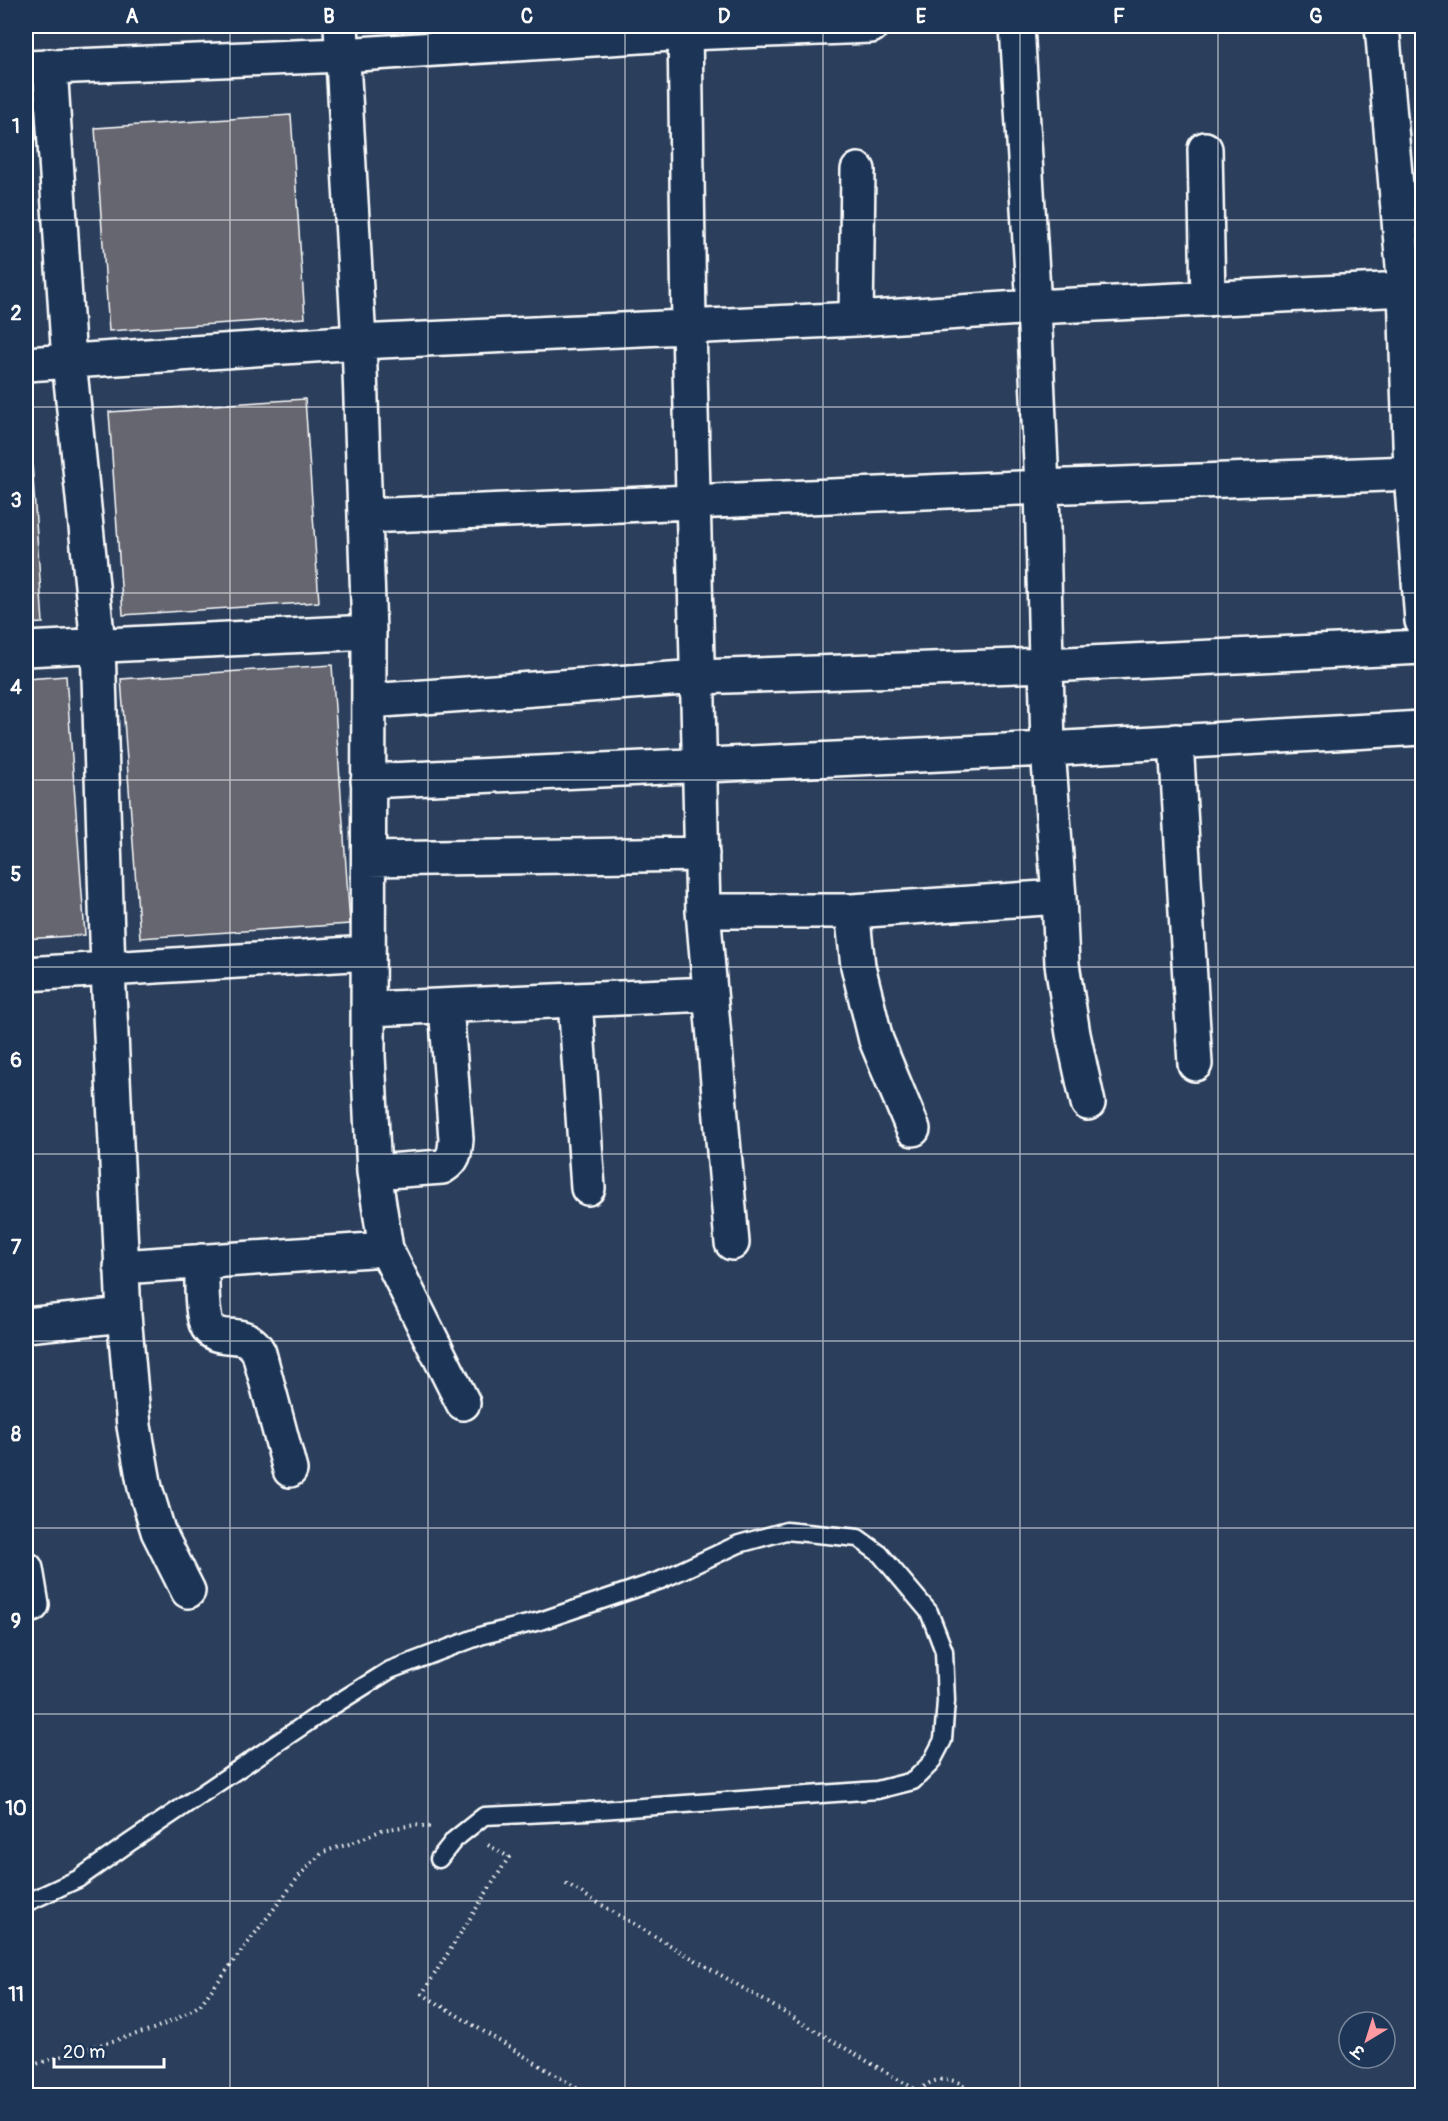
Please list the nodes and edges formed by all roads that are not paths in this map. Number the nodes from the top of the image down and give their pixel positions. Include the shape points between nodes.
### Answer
1 (872, 26) edge
2 (1017, 26) edge
3 (1382, 26) edge
4 (686, 29) edge
5 (341, 40) edge
6 (38, 67) edge
7 (1205, 149) dead end
8 (858, 170) dead end
9 (1405, 289) junction
10 (1208, 299) junction
11 (1034, 307) junction
12 (856, 319) junction
13 (689, 326) junction
14 (359, 342) junction
15 (69, 361) junction
16 (26, 364) edge
17 (1411, 473) junction
18 (1042, 487) junction
19 (694, 502) junction
20 (365, 516) junction
21 (1422, 621) edge
22 (369, 632) junction
23 (98, 644) junction
24 (1422, 647) edge
25 (26, 649) edge
26 (1047, 665) junction
27 (698, 677) junction
28 (369, 701) junction
29 (1422, 728) edge
30 (1176, 741) junction
31 (1048, 749) junction
32 (700, 765) junction
33 (368, 781) junction
34 (702, 854) junction
35 (369, 859) junction
36 (1059, 897) junction
37 (703, 911) junction
38 (852, 911) junction
39 (368, 953) junction
40 (108, 970) junction
41 (26, 974) edge
42 (710, 994) junction
43 (575, 1000) junction
44 (446, 1006) junction
45 (368, 1009) junction
46 (1195, 1064) dead end
47 (1088, 1103) dead end
48 (913, 1129) dead end
49 (374, 1172) junction
50 (588, 1188) dead end
51 (732, 1243) dead end
52 (386, 1249) junction
53 (202, 1261) junction
54 (121, 1267) junction
55 (124, 1315) junction
56 (26, 1325) edge
57 (463, 1403) dead end
58 (290, 1470) dead end
59 (26, 1569) edge
60 (188, 1591) dead end
61 (33, 1605) dead end
62 (439, 1859) dead end
63 (26, 1903) edge

1 - 4 street
2 - 11 street
3 - 9 street
4 - 5 street
4 - 13 street
5 - 6 street
5 - 14 street
6 - 15 street
7 - 10 street
8 - 12 street
9 - 10 street
9 - 17 street
10 - 11 street
11 - 12 street
11 - 18 street
12 - 13 street
13 - 14 street
13 - 19 street
14 - 15 street
14 - 20 street
15 - 16 street
15 - 23 street
17 - 18 street
17 - 21 street
18 - 19 street
18 - 26 street
19 - 20 street
19 - 27 street
20 - 22 street
22 - 23 street
22 - 28 street
23 - 25 street
23 - 40 street
24 - 26 street
26 - 27 street
26 - 31 street
27 - 28 street
27 - 32 street
28 - 33 street
29 - 30 street
30 - 31 street
30 - 46 street
31 - 32 street
31 - 36 street
32 - 33 street
32 - 34 street
33 - 35 street
34 - 35 street
34 - 37 street
35 - 39 street
36 - 38 street
36 - 47 street via 1062,964
37 - 38 street
37 - 42 street
38 - 48 street via 858,966 876,1040
39 - 40 street
39 - 45 street
40 - 41 street
40 - 54 street
42 - 43 street
42 - 51 street
43 - 44 street
43 - 50 street
44 - 45 street
44 - 49 street via 455,1155 442,1167
45 - 49 street
49 - 52 street
52 - 53 street
52 - 57 street
53 - 54 street
53 - 58 street via 205,1321 210,1330 222,1336 239,1336 251,1342 259,1353
54 - 55 street
55 - 56 street
55 - 60 street via 134,1426 145,1488 158,1531
59 - 61 street
62 - 63 lane via 454,1840 484,1816 877,1790 913,1781 931,1763 944,1740 944,1651 929,1612 880,1554 858,1538 786,1531 739,1544 661,1580 540,1621 483,1635 390,1670 316,1716 78,1880

